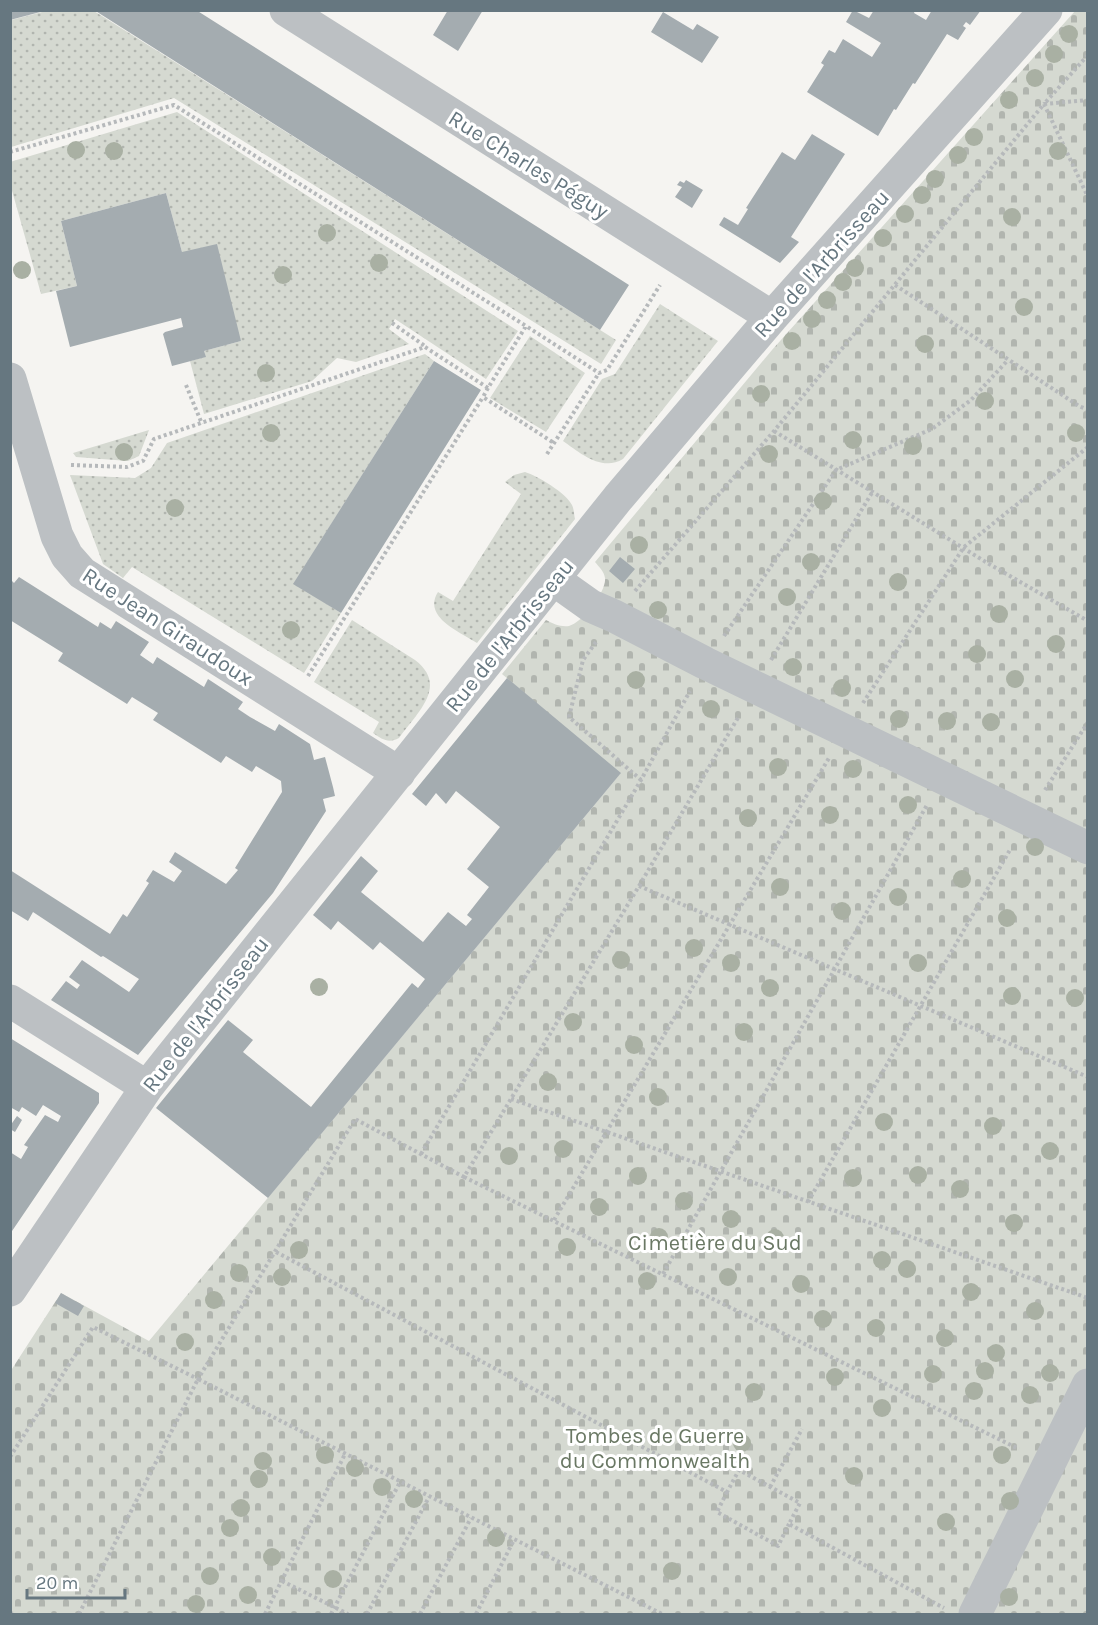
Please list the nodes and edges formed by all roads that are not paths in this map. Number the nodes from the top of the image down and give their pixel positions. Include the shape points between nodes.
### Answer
1 (286, 10) edge
2 (1046, 10) edge
3 (772, 317) junction
4 (10, 378) edge
5 (25, 455) edge
6 (554, 579) junction
7 (399, 772) junction
8 (1088, 848) edge
9 (10, 1001) edge
10 (147, 1088) junction
11 (10, 1290) edge
12 (1088, 1385) edge
13 (960, 1612) edge

1 - 3 street, Rue Charles Péguy
2 - 3 street, Rue de l'Arbrisseau
3 - 6 street, Rue de l'Arbrisseau
4 - 5 street, Rue Jean Giraudoux
5 - 7 street, Rue Jean Giraudoux via 57,536 82,573
6 - 7 street, Rue de l'Arbrisseau
6 - 8 street via 591,606
7 - 10 street, Rue de l'Arbrisseau
9 - 10 street
10 - 11 street, Rue de l'Arbrisseau
12 - 13 street via 1049,1463

